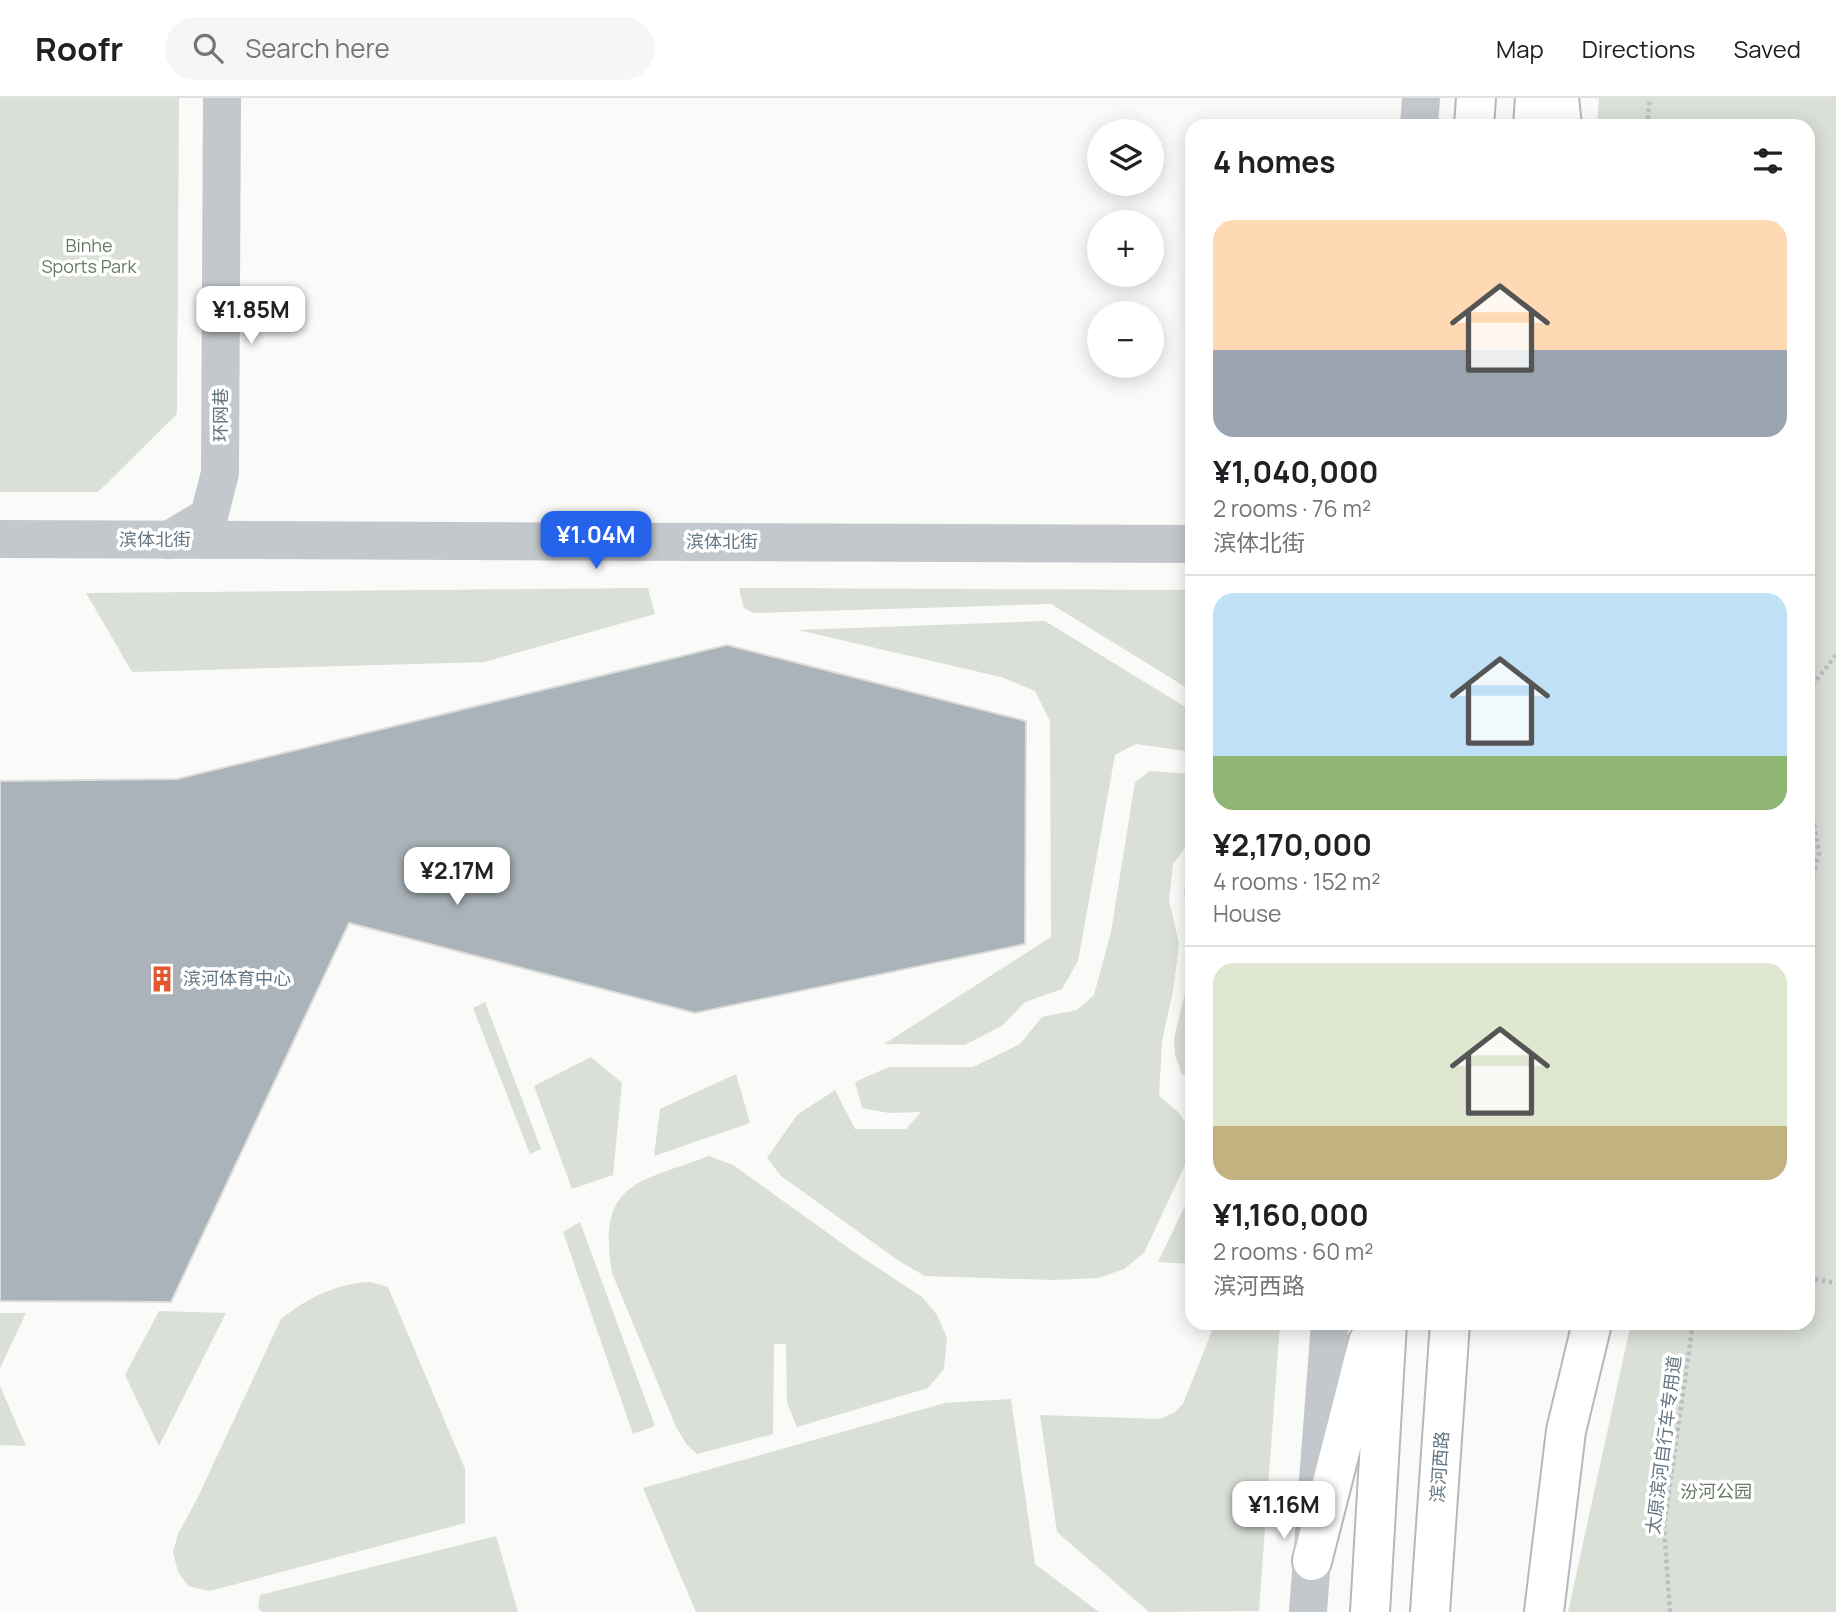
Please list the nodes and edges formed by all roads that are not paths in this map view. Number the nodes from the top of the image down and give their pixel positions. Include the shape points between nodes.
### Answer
1 (222, 98) edge
2 (1421, 98) edge
3 (1476, 98) edge
4 (1535, 98) edge
5 (1559, 98) edge
6 (1420, 119) edge
7 (1475, 119) edge
8 (1534, 119) edge
9 (1561, 119) edge
10 (0, 539) edge
11 (169, 540) junction
12 (1185, 544) edge
13 (1329, 1330) edge
14 (1371, 1330) edge
15 (1387, 1330) edge
16 (1451, 1330) edge
17 (1568, 1330) edge
18 (1590, 1330) edge
19 (1312, 1561) junction
20 (1308, 1612) edge
21 (1370, 1612) edge
22 (1430, 1612) edge
23 (1522, 1612) edge
24 (1544, 1612) edge

1 - 11 street, 环网巷 via 220,473 209,516
2 - 6 street
3 - 7 highway
4 - 8 highway
5 - 9 highway
10 - 11 street, 滨体北街
11 - 12 street, 滨体北街
13 - 19 street
14 - 19 highway
15 - 21 highway
16 - 22 highway, 滨河西路
17 - 23 highway via 1545,1427
18 - 24 highway via 1566,1431
19 - 20 street

